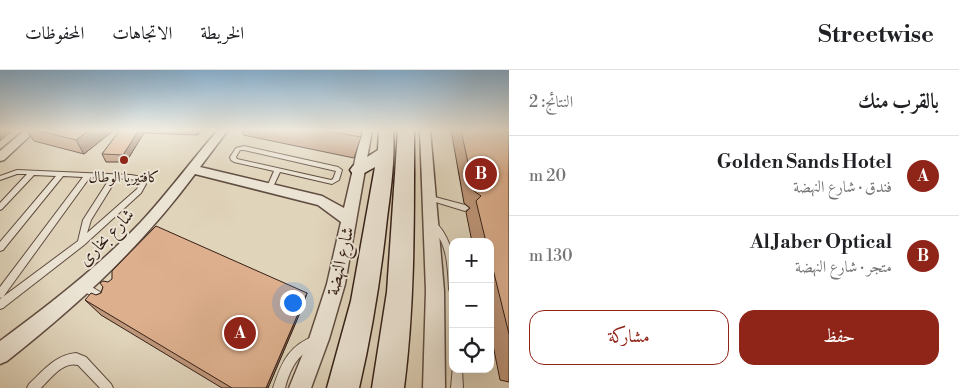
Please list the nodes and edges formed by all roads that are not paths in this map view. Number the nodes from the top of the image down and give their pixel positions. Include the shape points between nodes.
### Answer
1 (14, 145) edge
2 (211, 145) edge
3 (363, 145) edge
4 (382, 145) edge
5 (386, 145) edge
6 (406, 145) edge
7 (426, 145) edge
8 (0, 157) edge
9 (191, 168) junction
10 (278, 169) junction
11 (359, 170) junction
12 (32, 173) junction
13 (61, 174) junction
14 (88, 175) junction
15 (115, 176) junction
16 (0, 178) edge
17 (270, 187) junction
18 (353, 197) junction
19 (431, 198) junction
20 (322, 201) junction
21 (0, 207) edge
22 (465, 208) dead end
23 (349, 220) junction
24 (432, 223) junction
25 (81, 243) junction
26 (0, 248) edge
27 (95, 282) junction
28 (452, 283) edge
29 (0, 294) edge
30 (111, 304) edge
31 (0, 305) edge
32 (319, 339) junction
33 (0, 354) edge
34 (457, 373) edge
35 (392, 384) edge
36 (33, 388) edge
37 (107, 388) edge
38 (279, 388) edge
39 (300, 388) edge
40 (343, 388) edge
41 (434, 388) edge
42 (457, 388) edge

1 - 8 street
2 - 9 street, شارع بخارى
3 - 11 street, شارع النهضة
4 - 11 main road
5 - 40 main road, شارع النهضة via 367,292
6 - 35 main road via 402,267
7 - 19 street
9 - 17 street
9 - 27 street, شارع بخارى
10 - 10 lane via 233,157 238,149 244,148 339,171 333,182
10 - 17 lane
11 - 18 street, شارع النهضة
12 - 13 lane
12 - 16 lane via 17,172
12 - 21 lane
13 - 14 lane
13 - 26 lane
14 - 15 lane
14 - 29 lane
15 - 25 lane via 88,220
15 - 25 lane via 136,177 143,184
17 - 20 street
18 - 20 street
18 - 23 street, شارع النهضة
19 - 22 lane
19 - 24 street
20 - 23 street
23 - 32 street, شارع النهضة via 336,284
24 - 28 lane via 450,253
24 - 41 street via 437,320
25 - 31 lane
27 - 30 lane
27 - 33 street, شارع بخارى
32 - 38 lane via 297,351
32 - 39 street, شارع النهضة
34 - 42 lane
36 - 37 lane via 63,361 78,358

